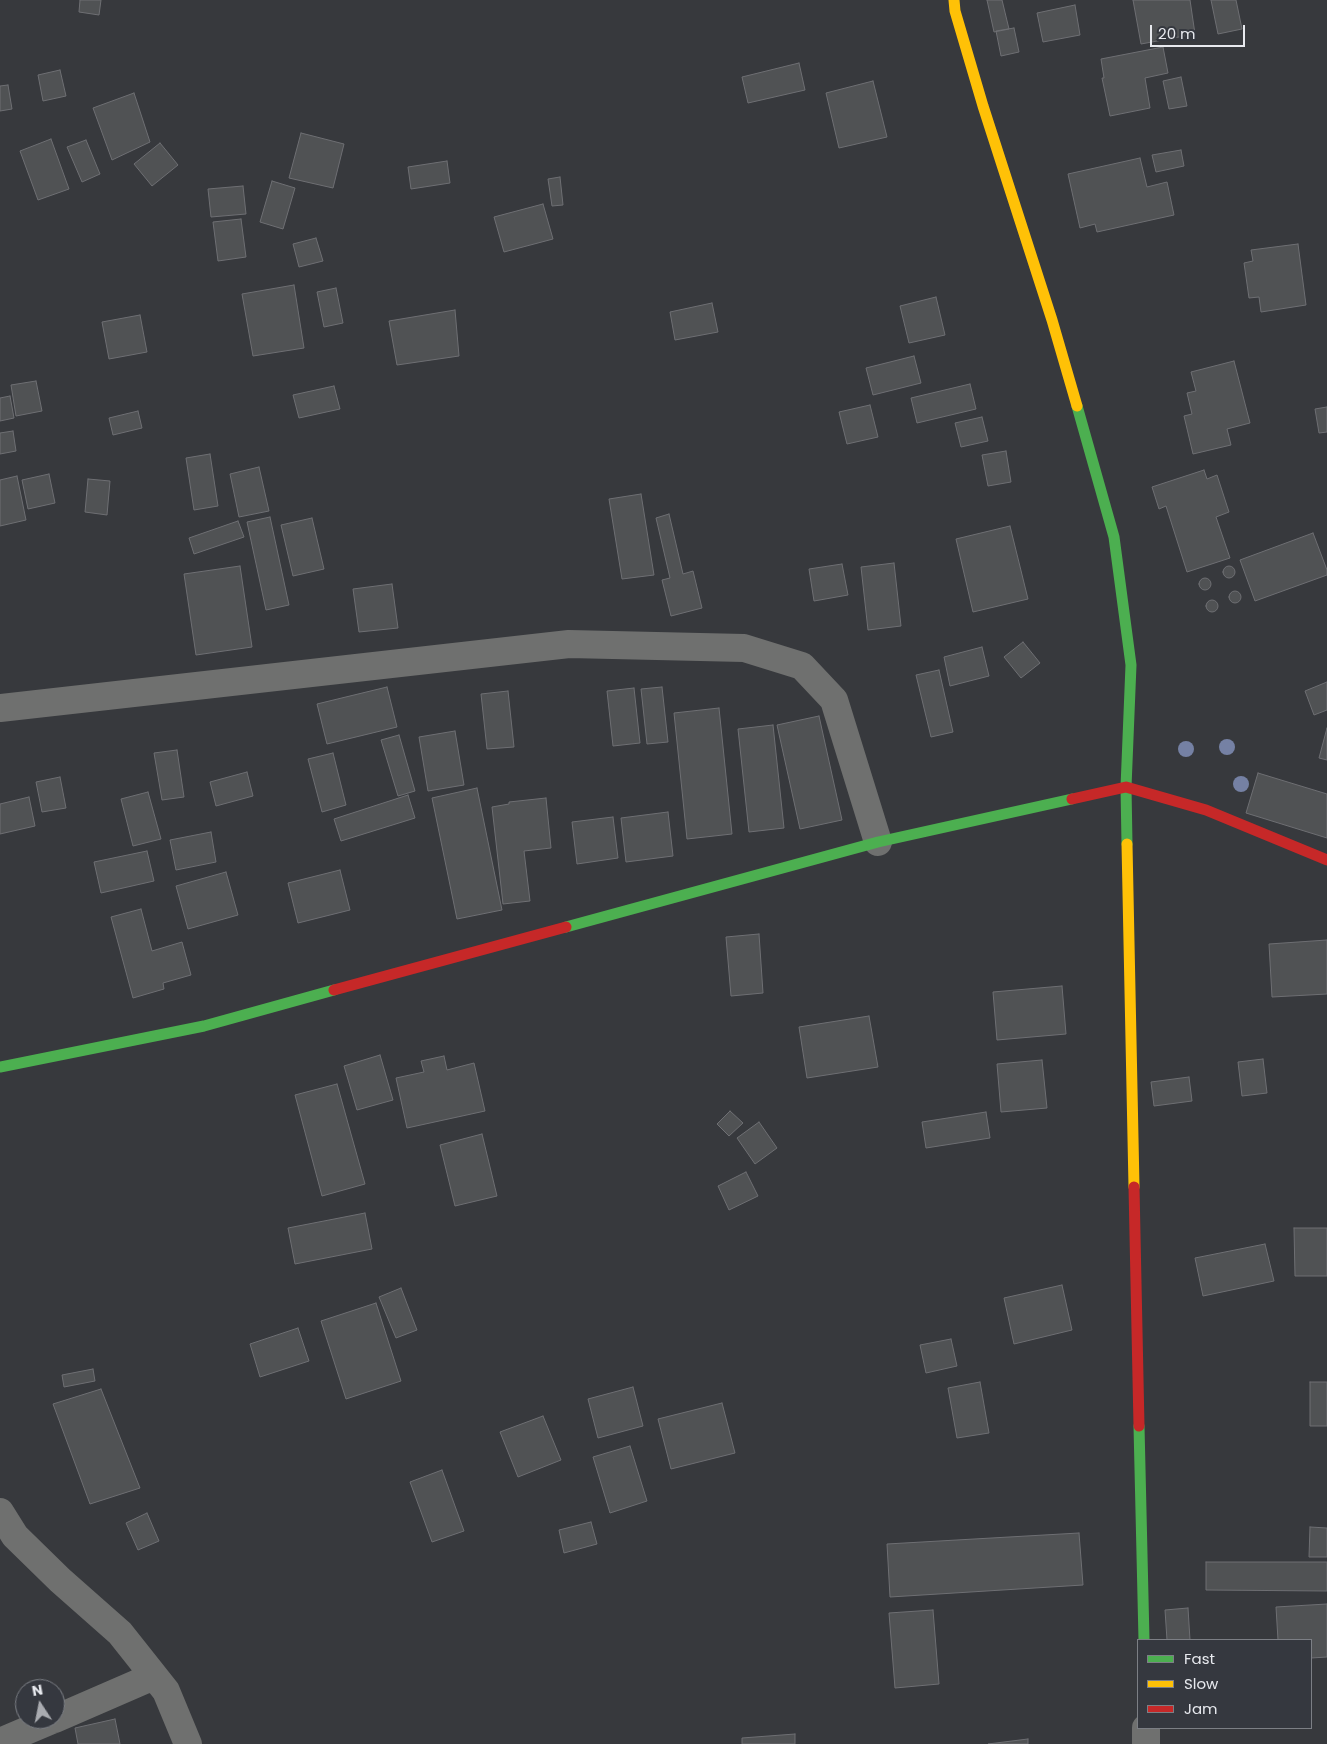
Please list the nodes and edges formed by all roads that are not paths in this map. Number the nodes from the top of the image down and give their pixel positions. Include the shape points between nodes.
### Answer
1 (954, 0) edge
2 (0, 708) edge
3 (1126, 787) junction
4 (878, 842) junction
5 (1327, 860) edge
6 (0, 1066) edge
7 (0, 1512) edge
8 (1144, 1639) edge
9 (154, 1676) junction
10 (65, 1715) edge
11 (31, 1729) edge
12 (1146, 1729) edge
13 (0, 1742) edge
14 (188, 1744) edge
15 (1146, 1744) edge

1 - 3 street via 1052,320 1114,537 1131,665
2 - 4 street via 569,644 744,648 802,666 834,700
3 - 4 street
3 - 5 street via 1206,810
3 - 8 street
4 - 6 street via 204,1026
7 - 9 street via 15,1536 120,1633
9 - 10 street
9 - 14 street via 166,1691
11 - 13 street
12 - 15 street

